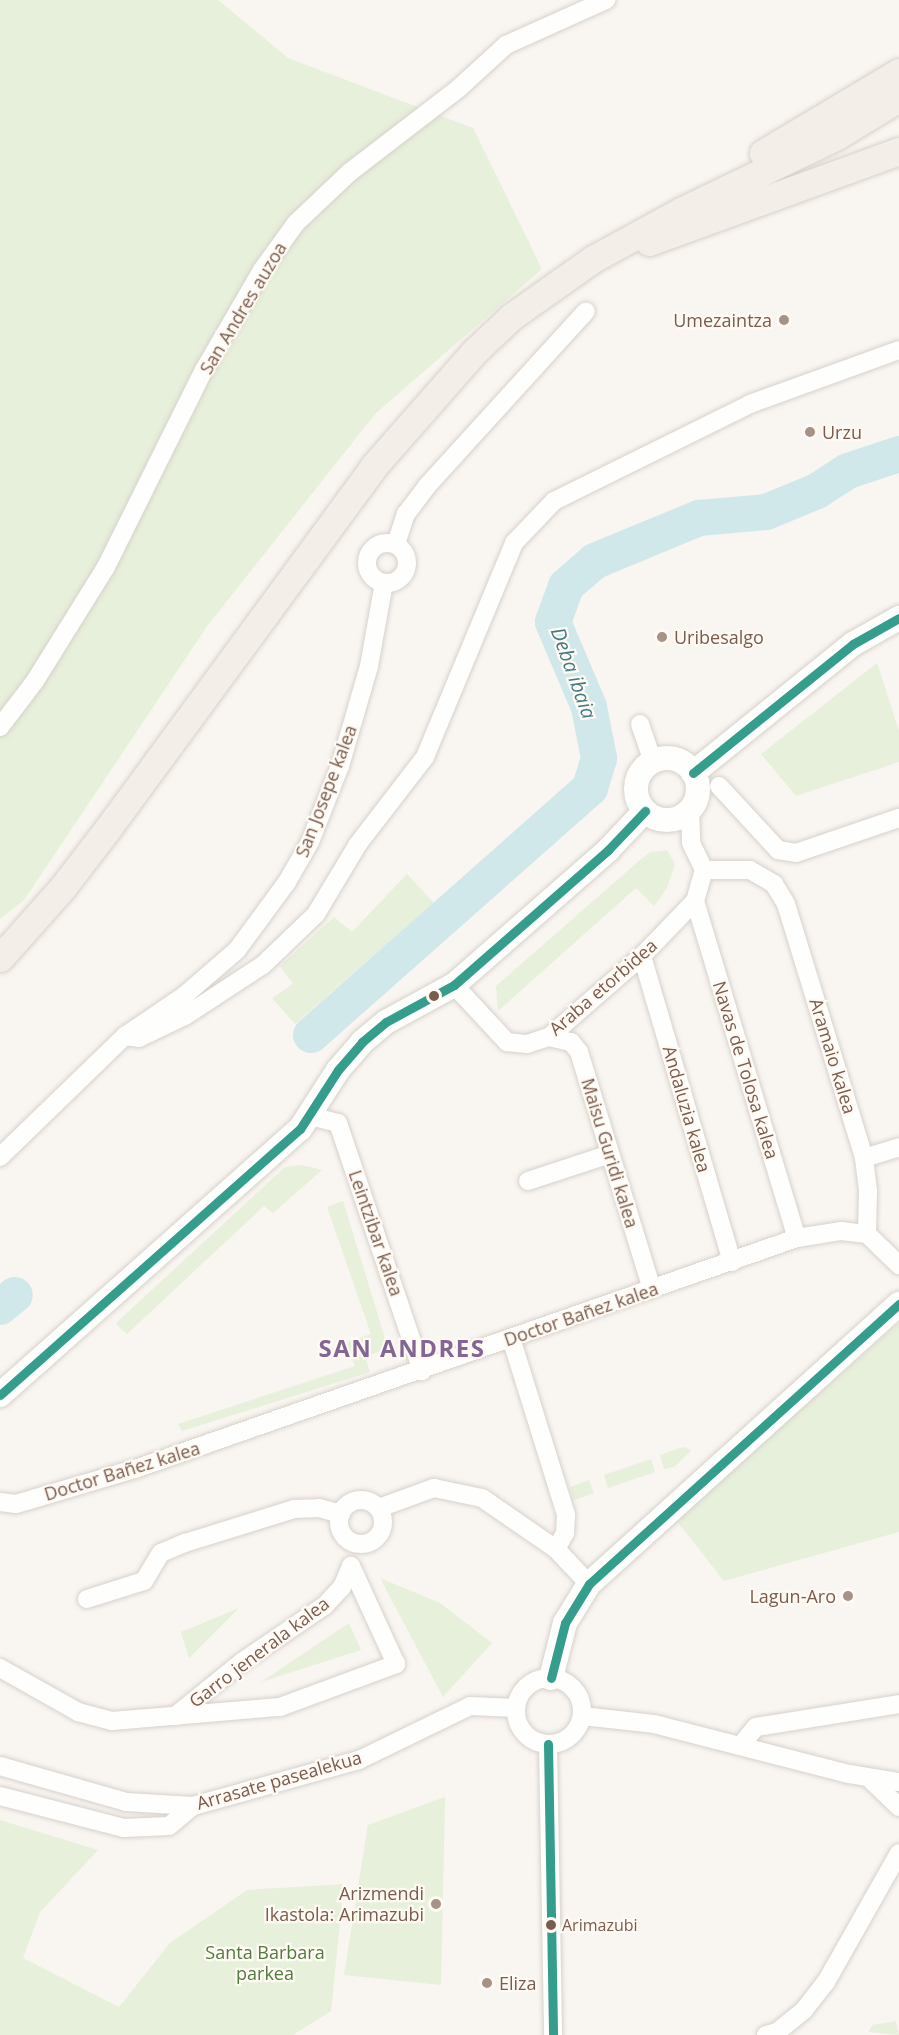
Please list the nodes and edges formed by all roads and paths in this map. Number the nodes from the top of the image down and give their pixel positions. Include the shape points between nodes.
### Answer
1 (606, 0) edge
2 (899, 72) edge
3 (899, 98) edge
4 (899, 151) edge
5 (681, 211) junction
6 (552, 286) junction
7 (586, 311) dead end
8 (899, 350) edge
9 (396, 544) junction
10 (384, 583) junction
11 (899, 618) edge
12 (640, 724) dead end
13 (0, 727) edge
14 (653, 761) junction
15 (693, 773) junction
16 (719, 786) dead end
17 (690, 809) junction
18 (645, 811) junction
19 (899, 819) edge
20 (704, 870) junction
21 (695, 901) junction
22 (642, 956) junction
23 (0, 958) edge
24 (454, 985) junction
25 (125, 1036) junction
26 (549, 1037) junction
27 (310, 1116) junction
28 (899, 1147) edge
29 (610, 1154) junction
30 (0, 1157) edge
31 (864, 1158) junction
32 (528, 1181) dead end
33 (867, 1234) junction
34 (797, 1238) junction
35 (732, 1262) junction
36 (899, 1265) edge
37 (652, 1288) junction
38 (899, 1304) edge
39 (511, 1338) junction
40 (422, 1371) junction
41 (0, 1395) edge
42 (8, 1503) edge
43 (379, 1508) junction
44 (341, 1514) junction
45 (352, 1543) junction
46 (556, 1549) junction
47 (351, 1566) junction
48 (589, 1584) junction
49 (87, 1599) dead end
50 (0, 1668) edge
51 (551, 1678) junction
52 (899, 1704) edge
53 (516, 1708) junction
54 (175, 1716) junction
55 (582, 1716) junction
56 (548, 1744) junction
57 (742, 1744) junction
58 (0, 1766) edge
59 (867, 1778) junction
60 (899, 1782) edge
61 (0, 1796) edge
62 (192, 1806) junction
63 (899, 1807) edge
64 (899, 1853) edge
65 (553, 2035) edge
66 (766, 2035) edge

1 - 13 street, San Andres auzoa via 506,45 459,88 350,172 296,223 262,270 204,370 106,567 35,681
2 - 5 main road via 741,164
3 - 5 main road via 837,136
4 - 6 main road via 641,245
5 - 6 main road
6 - 23 main road via 474,352 373,467 109,827 63,887
7 - 9 street via 428,486 406,514
8 - 25 street via 750,404 646,452 554,501 514,543 425,757 364,835 316,914 263,965 194,1011 139,1038
9 - 10 street via 405,553 408,565 402,577
9 - 10 street via 376,546 368,557 368,570
10 - 25 street, San Josepe kalea via 369,666 339,766 310,842 287,882 237,950 185,994
11 - 15 street via 853,644
12 - 14 street
14 - 15 street via 671,758
14 - 18 street via 636,784 639,803
15 - 17 street via 698,791
16 - 19 street via 778,850 796,853
17 - 18 street via 683,816 663,820
17 - 20 street via 691,843
18 - 24 street via 608,850
20 - 21 street, Araba etorbidea
20 - 31 street, Aramaio kalea via 750,870 774,884 793,924
21 - 22 street, Araba etorbidea
21 - 34 street, Navas de Tolosa kalea
22 - 26 street, Araba etorbidea
22 - 35 street, Andaluzia kalea
24 - 26 street, Araba etorbidea via 507,1042 527,1044
24 - 27 street via 386,1022 362,1042 338,1070
25 - 30 street, San Josepe kalea
26 - 29 street, Maisu Guridi kalea via 571,1042 579,1052
27 - 40 street, Leintzibar kalea via 338,1123
27 - 41 street
28 - 31 street
29 - 32 street
29 - 37 street, Maisu Guridi kalea
31 - 33 street, Aramaio kalea
33 - 34 street, Doctor Bañez kalea via 841,1231
33 - 36 street
34 - 35 street, Doctor Bañez kalea
35 - 37 street, Doctor Bañez kalea
37 - 39 street, Doctor Bañez kalea
38 - 48 street
39 - 40 street, Doctor Bañez kalea
39 - 46 street via 566,1515 564,1533
40 - 42 street, Doctor Bañez kalea via 135,1469
43 - 44 street via 358,1500
43 - 45 street via 384,1522 379,1536 367,1544
43 - 46 street via 434,1488 457,1491 482,1498
44 - 45 street via 340,1528
44 - 49 street via 319,1508 294,1509 185,1543 161,1552 144,1581
45 - 47 street
46 - 48 street
47 - 54 street, Garro jenerala kalea via 342,1587 324,1606 242,1662
47 - 54 street, Garro jenerala kalea via 396,1664 280,1707
48 - 51 street via 566,1623
50 - 54 street, Garro jenerala kalea via 78,1712 112,1721
51 - 53 street via 524,1690
51 - 55 street via 575,1690
52 - 57 street via 756,1727
53 - 56 street via 521,1729 537,1742
53 - 62 street, Arrasate pasealekua via 470,1706 359,1760
55 - 56 street via 574,1734
55 - 57 street via 616,1717
56 - 65 street
57 - 59 street
58 - 62 street, Arrasate pasealekua via 126,1802 162,1801
59 - 60 street
59 - 63 street
61 - 62 street via 104,1826 124,1828 169,1826
64 - 66 street via 826,1982 804,2010 777,2032

